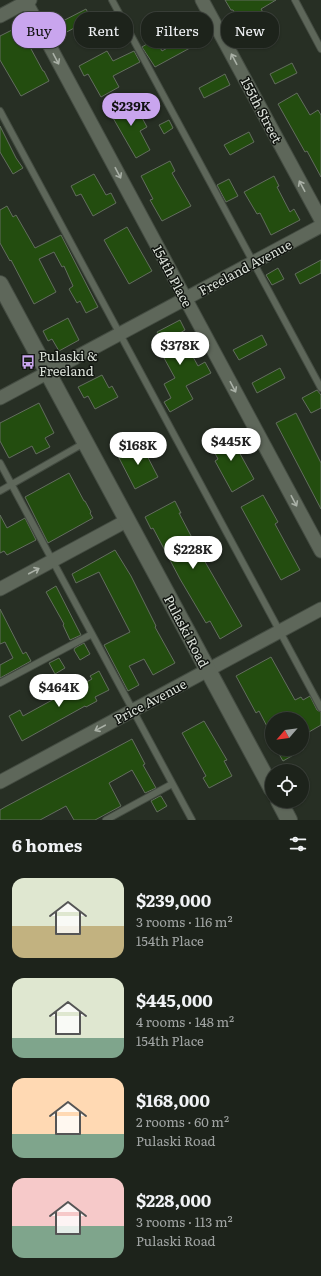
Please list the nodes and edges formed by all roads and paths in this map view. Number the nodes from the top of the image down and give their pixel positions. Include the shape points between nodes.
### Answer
1 (112, 0) edge
2 (202, 0) edge
3 (295, 0) edge
4 (27, 1) edge
5 (0, 16) edge
6 (321, 49) edge
7 (0, 111) edge
8 (321, 220) edge
9 (321, 226) edge
10 (253, 262) junction
11 (0, 284) edge
12 (185, 299) junction
13 (120, 334) junction
14 (48, 373) junction
15 (321, 388) edge
16 (0, 398) edge
17 (86, 442) junction
18 (0, 463) edge
19 (12, 485) junction
20 (0, 491) edge
21 (128, 520) junction
22 (321, 551) edge
23 (52, 561) junction
24 (0, 589) edge
25 (321, 608) edge
26 (279, 631) junction
27 (92, 634) junction
28 (208, 670) junction
29 (0, 683) edge
30 (321, 708) edge
31 (133, 710) junction
32 (265, 775) edge
33 (0, 782) edge
34 (172, 784) junction
35 (281, 808) edge
36 (284, 818) edge
37 (106, 820) edge
38 (192, 820) edge

1 - 10 lane
8 -> 2 street, 155th Street
3 - 6 lane
4 - 5 street
4 -> 12 street, 154th Place
7 - 13 lane
9 - 10 street, Freeland Avenue
10 - 12 street, Freeland Avenue
10 - 15 lane
11 - 14 street, Pulaski Road
12 - 13 street, Freeland Avenue
12 -> 22 street, 154th Place
13 - 14 street, Freeland Avenue
13 - 26 lane
14 - 16 street, Freeland Avenue
14 - 17 street, Pulaski Road
17 - 19 lane
17 - 21 street, Pulaski Road
18 - 19 lane
19 - 20 lane
19 - 23 lane
21 - 23 street
21 - 28 street, Pulaski Road
24 -> 23 street
23 - 27 lane
25 - 26 street, Price Avenue
26 - 28 street, Price Avenue
26 - 30 lane
27 - 29 lane
27 - 31 lane
28 - 31 street, Price Avenue
28 - 32 street, Pulaski Road
31 -> 33 street, Price Avenue
31 - 34 lane
34 - 37 lane
34 - 38 lane
35 - 36 street

